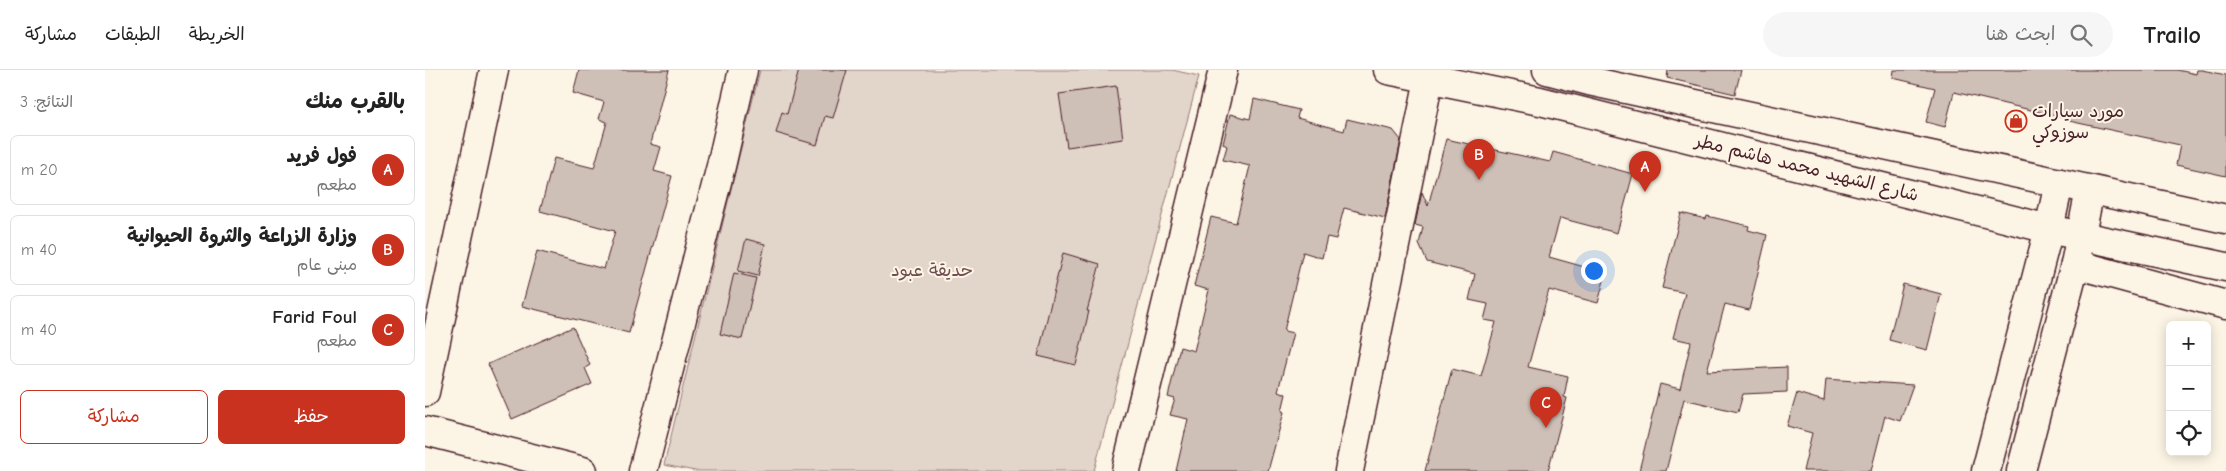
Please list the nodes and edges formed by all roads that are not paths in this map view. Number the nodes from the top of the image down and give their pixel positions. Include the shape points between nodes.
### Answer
1 (494, 70) edge
2 (743, 70) edge
3 (1223, 70) edge
4 (1388, 70) edge
5 (1547, 70) edge
6 (1429, 80) junction
7 (2059, 183) junction
8 (2090, 190) junction
9 (2226, 219) edge
10 (2049, 229) junction
11 (2081, 236) junction
12 (2075, 264) junction
13 (2226, 267) edge
14 (2226, 305) edge
15 (425, 392) edge
16 (425, 431) edge
17 (583, 471) edge
18 (643, 471) edge
19 (1126, 471) edge
20 (1349, 471) edge
21 (1986, 471) edge
22 (2021, 471) edge

1 - 15 street
2 - 18 street
3 - 19 street
4 - 6 street, شارع الشهيد محمد هاشم مطر
5 - 7 street, شارع الشهيد محمد هاشم مطر
6 - 10 street, شارع الشهيد محمد هاشم مطر via 1540,102
6 - 20 street
7 - 8 street, شارع الشهيد محمد هاشم مطر
7 - 10 street
8 - 9 street, شارع الشهيد محمد هاشم مطر
8 - 11 street
10 - 11 street, شارع الشهيد محمد هاشم مطر
10 - 21 street
11 - 12 street
11 - 13 street, شارع الشهيد محمد هاشم مطر
12 - 14 street
12 - 22 street
16 - 17 street

